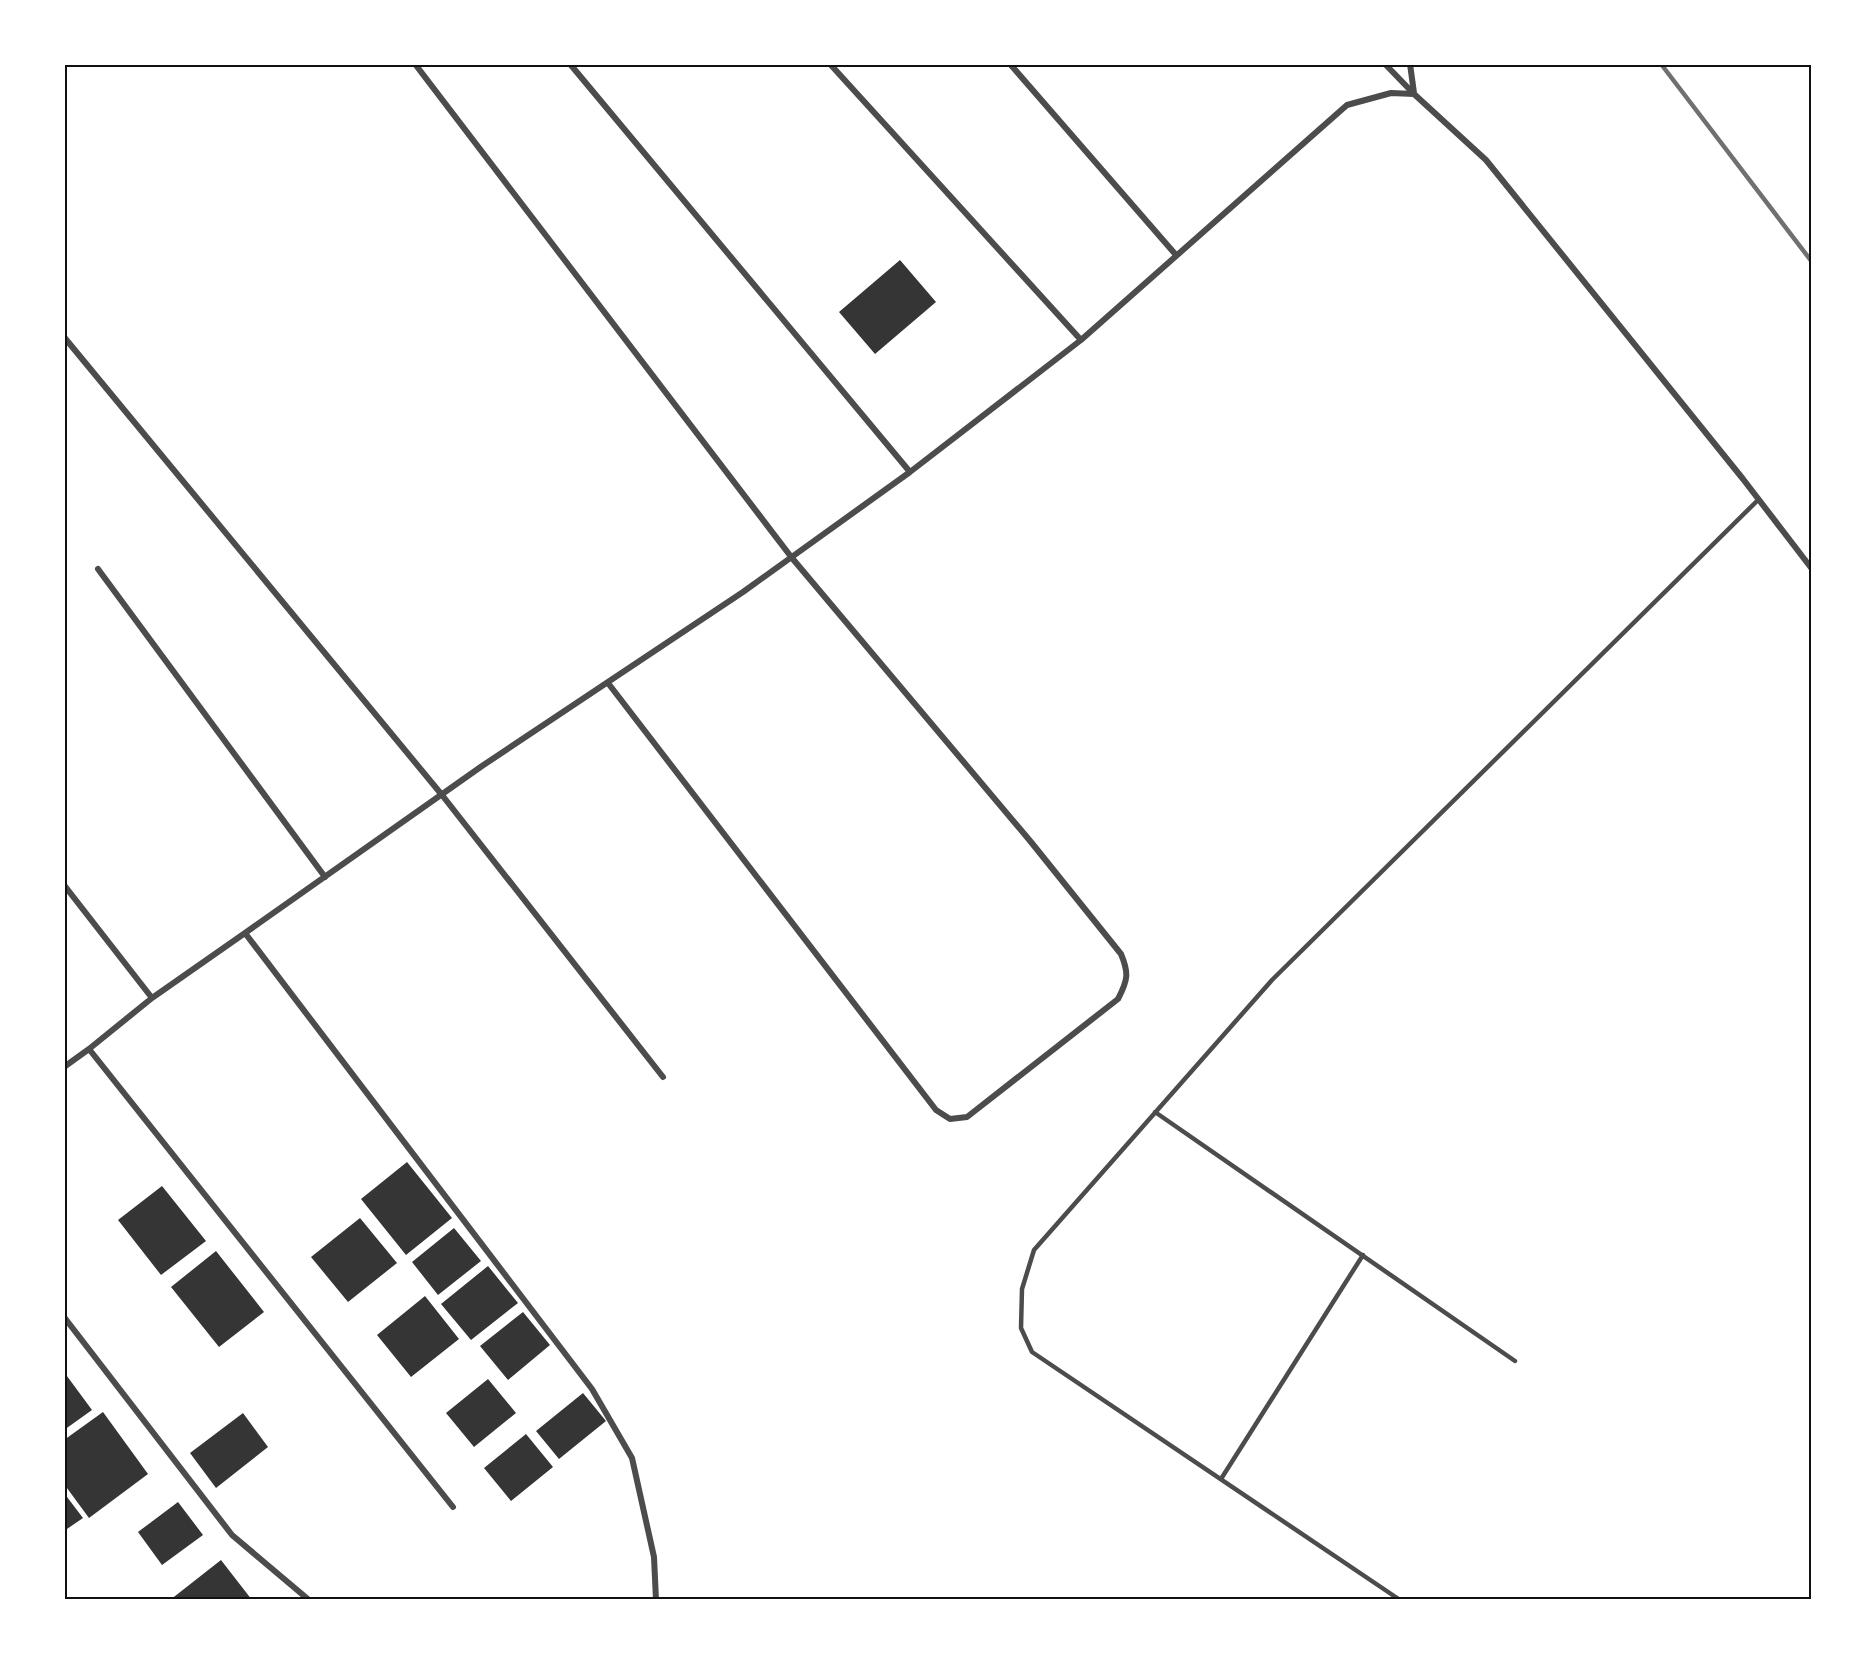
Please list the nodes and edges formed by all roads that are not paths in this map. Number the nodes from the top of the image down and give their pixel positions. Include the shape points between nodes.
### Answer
1 (416, 64) edge
2 (570, 64) edge
3 (830, 64) edge
4 (1010, 64) edge
5 (1385, 64) edge
6 (1410, 64) edge
7 (1414, 94) junction
8 (1176, 255) junction
9 (64, 337) edge
10 (1082, 340) junction
11 (910, 472) junction
12 (1759, 499) junction
13 (792, 558) junction
14 (98, 569) dead end
15 (1812, 569) edge
16 (608, 683) junction
17 (442, 795) junction
18 (325, 877) junction
19 (64, 885) edge
20 (244, 933) junction
21 (152, 998) junction
22 (89, 1049) junction
23 (64, 1067) edge
24 (663, 1077) dead end
25 (1155, 1112) junction
26 (1363, 1255) junction
27 (64, 1317) edge
28 (1515, 1361) dead end
29 (1221, 1479) junction
30 (453, 1507) dead end
31 (656, 1596) edge
32 (309, 1599) edge
33 (662, 1599) edge
34 (1400, 1599) edge

1 - 13 street
2 - 11 street
3 - 10 street
4 - 8 street
5 - 7 street
6 - 7 street
7 - 8 street via 1391,93 1347,105
7 - 12 street via 1486,160
8 - 10 street
9 - 17 street
10 - 11 street
11 - 13 street
12 - 15 street
12 - 25 lane via 1272,980
13 - 16 street
13 - 16 street via 1031,842 1121,954 1128,969 1118,999 967,1117 950,1119 936,1110
14 - 18 street
16 - 17 street
17 - 18 street
17 - 24 street
18 - 20 street
19 - 21 street
20 - 21 street
20 - 31 street via 592,1389 632,1458 654,1557
21 - 22 street
22 - 23 street
22 - 30 street
25 - 26 lane
25 - 29 lane via 1034,1250 1022,1289 1021,1328 1032,1352
26 - 28 lane
26 - 29 lane
27 - 32 street via 232,1535
29 - 34 lane
31 - 33 street

